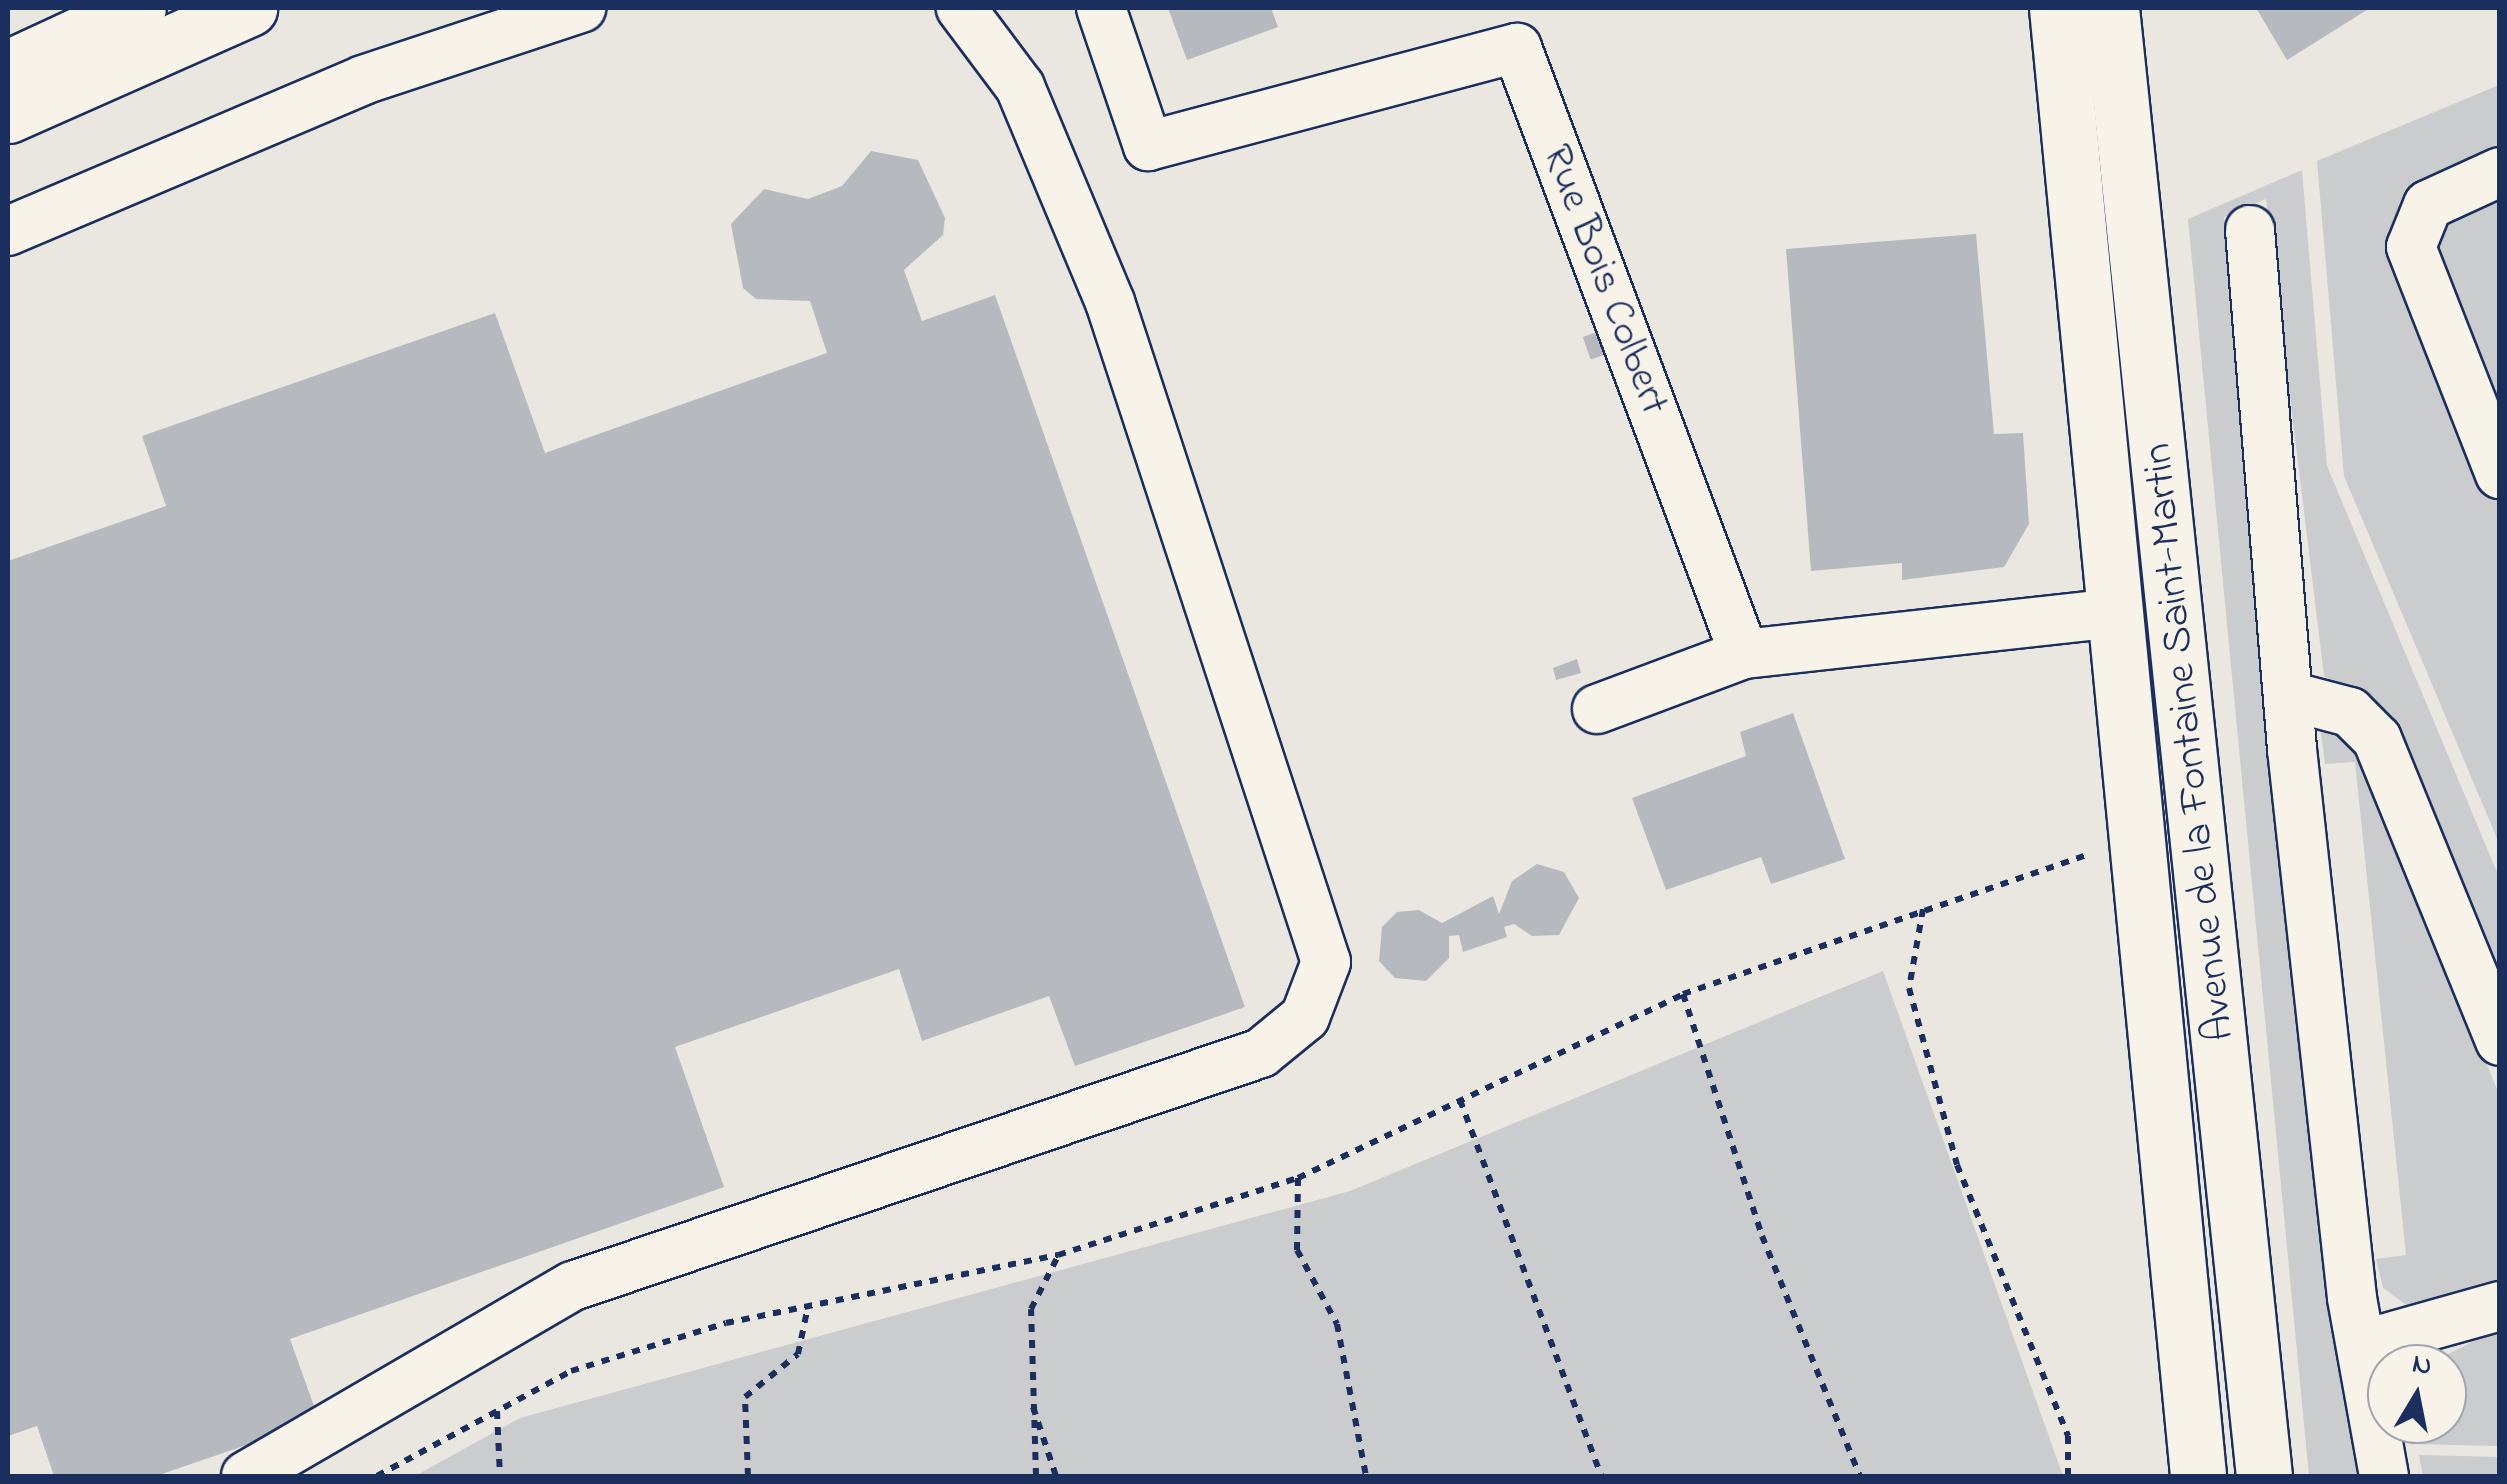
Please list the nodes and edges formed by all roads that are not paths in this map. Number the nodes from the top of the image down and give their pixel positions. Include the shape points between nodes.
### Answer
1 (138, 8) edge
2 (249, 8) edge
3 (581, 8) edge
4 (960, 8) edge
5 (1101, 8) edge
6 (2057, 8) edge
7 (2111, 8) edge
8 (9, 76) edge
9 (2500, 172) edge
10 (2250, 230) dead end
11 (8, 231) edge
12 (2500, 474) edge
13 (2172, 606) junction
14 (2118, 613) junction
15 (1744, 654) junction
16 (2289, 696) junction
17 (1597, 709) dead end
18 (2198, 833) junction
19 (2139, 839) junction
20 (2500, 1041) edge
21 (2500, 1306) edge
22 (2360, 1345) junction
23 (246, 1476) edge
24 (2198, 1476) edge
25 (2264, 1476) edge
26 (2384, 1476) edge

1 - 8 main road
2 - 8 main road
3 - 11 street via 344,87
4 - 23 street via 1020,87 1110,302 1326,962 1305,1017 1261,1053 574,1286
5 - 15 street, Rue Bois Colbert via 1148,146 1517,48
6 - 14 main road, Avenue de la Fontaine Saint-Martin
7 - 13 main road, Avenue de la Fontaine Saint-Martin
9 - 12 street via 2428,206 2411,247
10 - 16 street
13 - 14 main road
13 - 18 main road, Avenue de la Fontaine Saint-Martin
14 - 15 street
14 - 19 main road, Avenue de la Fontaine Saint-Martin
15 - 17 street
16 - 20 street via 2350,712 2377,738
16 - 22 street
18 - 19 main road
18 - 25 main road, Avenue de la Fontaine Saint-Martin
19 - 24 main road, Avenue de la Fontaine Saint-Martin
21 - 22 street
22 - 26 street

